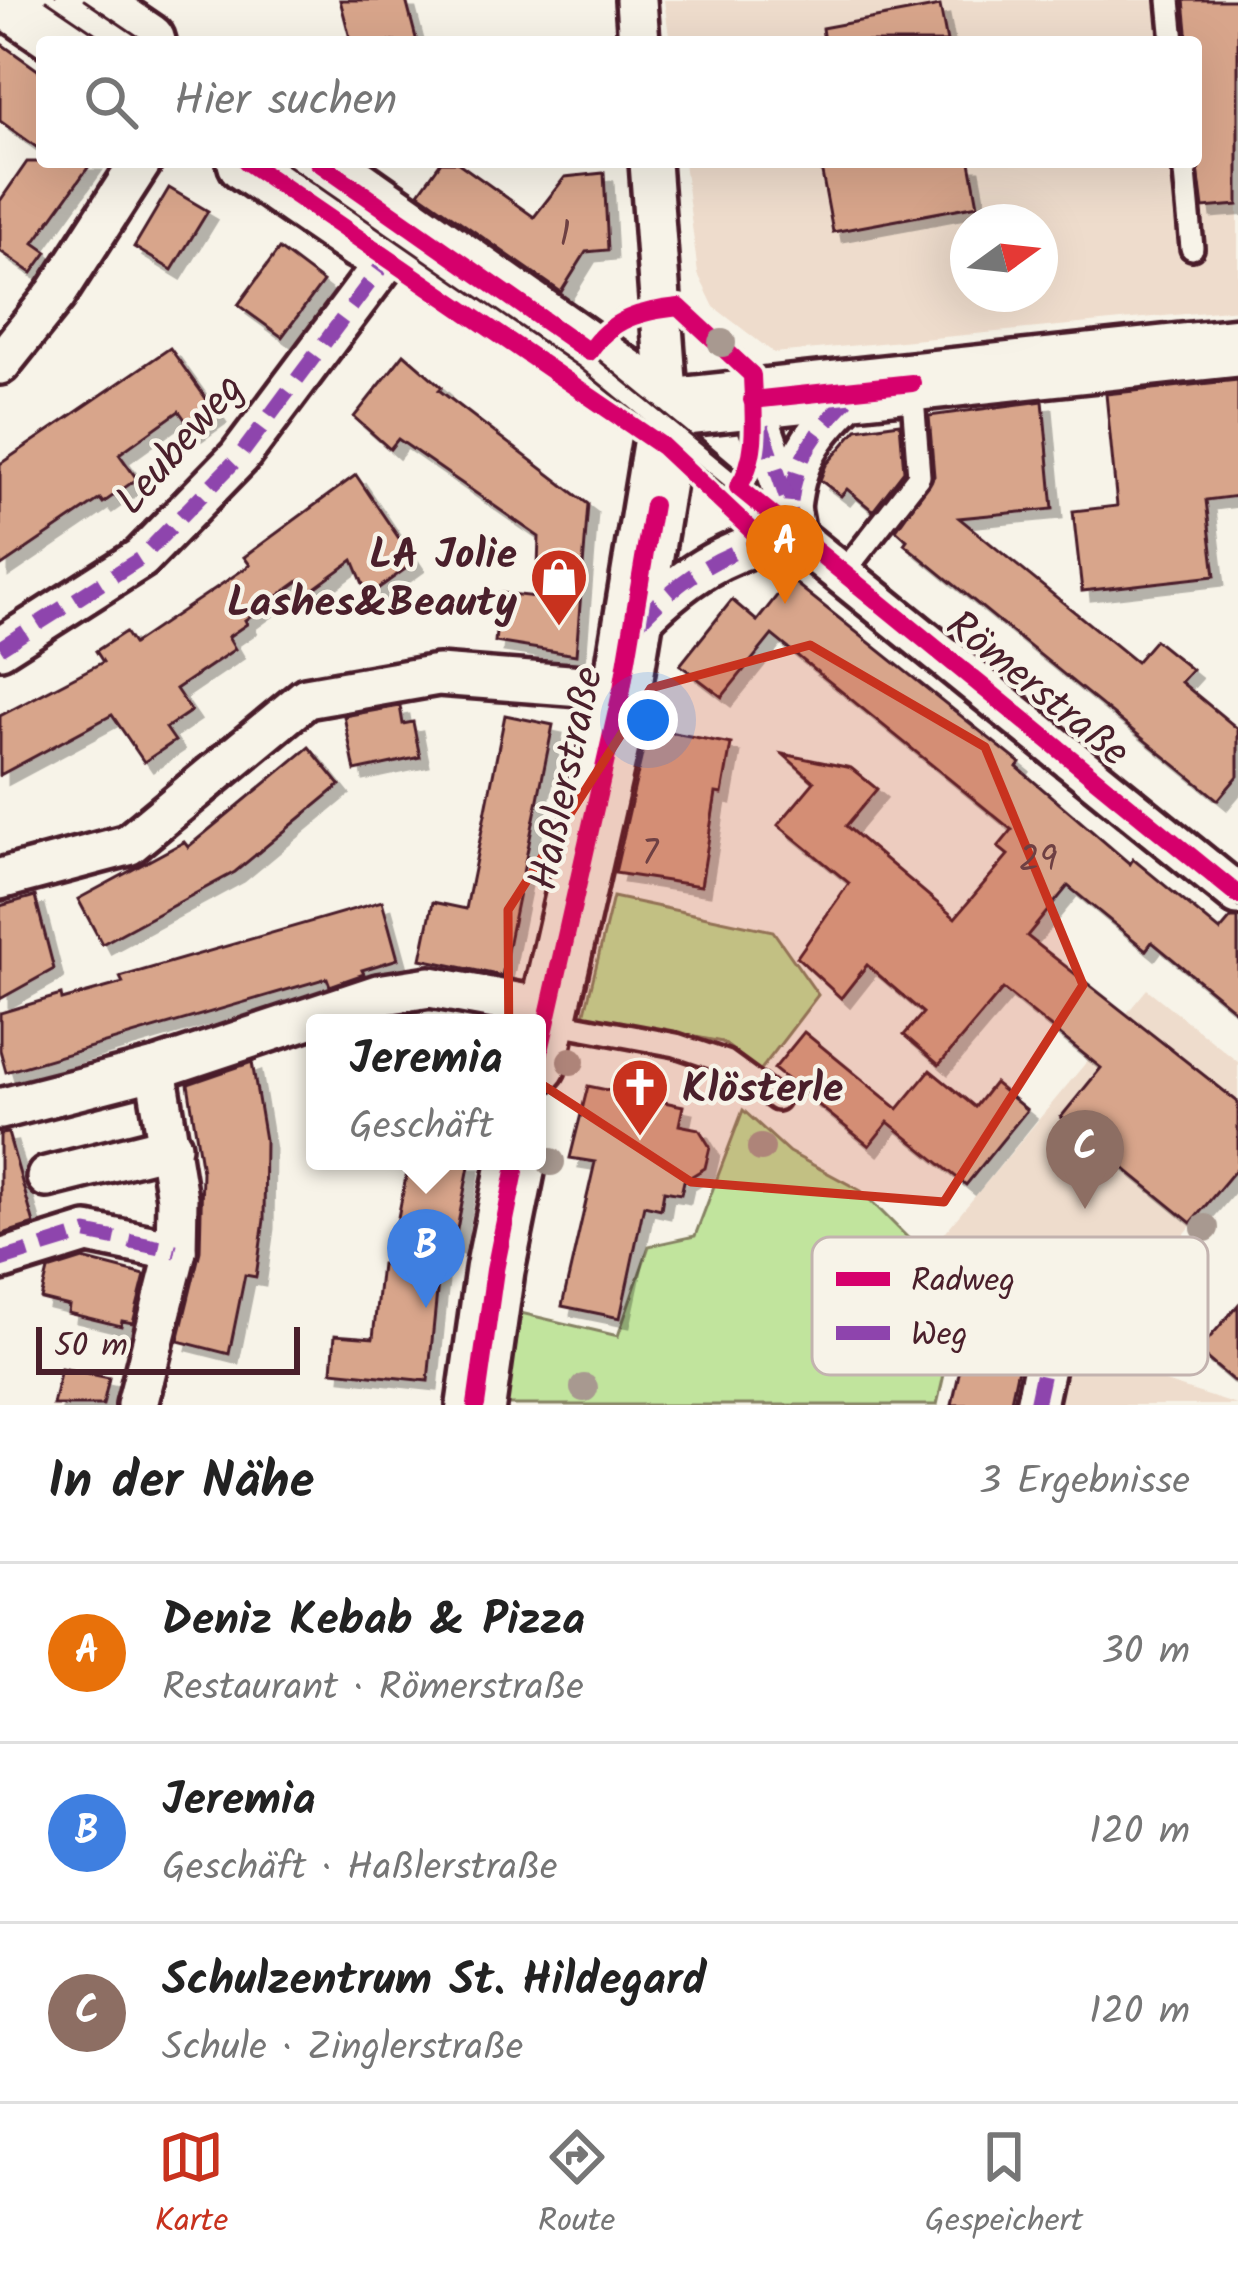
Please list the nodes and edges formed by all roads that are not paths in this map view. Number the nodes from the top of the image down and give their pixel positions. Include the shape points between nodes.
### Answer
1 (10, 0) edge
2 (85, 0) edge
3 (636, 0) edge
4 (1169, 0) edge
5 (62, 36) edge
6 (137, 36) edge
7 (639, 36) edge
8 (1172, 36) edge
9 (137, 168) edge
10 (256, 168) edge
11 (326, 168) edge
12 (650, 168) edge
13 (1185, 168) edge
14 (1192, 248) dead end
15 (388, 258) junction
16 (1238, 347) edge
17 (0, 364) edge
18 (579, 366) junction
19 (884, 387) junction
20 (752, 400) junction
21 (665, 427) junction
22 (792, 522) junction
23 (843, 574) junction
24 (632, 628) junction
25 (0, 648) edge
26 (622, 688) junction
27 (0, 879) edge
28 (1238, 895) edge
29 (321, 1014) edge
30 (500, 1014) edge
31 (306, 1019) edge
32 (546, 1022) edge
33 (546, 1031) edge
34 (156, 1069) junction
35 (777, 1099) dead end
36 (0, 1109) edge
37 (171, 1146) junction
38 (515, 1170) edge
39 (47, 1177) dead end
40 (176, 1251) junction
41 (0, 1260) edge
42 (1043, 1375) edge
43 (137, 1405) edge
44 (476, 1405) edge
45 (1036, 1405) edge

1 - 5 street
2 - 6 street
3 - 7 street
4 - 8 lane
9 - 17 street
10 - 15 street
11 - 18 street
12 - 21 street
13 - 14 lane
15 - 18 street
15 - 25 street, Leubeweg via 239,457 141,557
16 - 19 street
18 - 21 street
19 - 20 street
19 - 22 street via 816,431 793,475
19 - 23 lane via 920,476
20 - 21 street
20 - 22 street
21 - 22 lane
21 - 24 street, Haßlerstraße
22 - 23 street, Römerstraße
22 - 24 street via 671,588
23 - 28 street, Römerstraße
24 - 26 street, Haßlerstraße
26 - 27 street via 438,675 306,698 128,845
26 - 32 street, Haßlerstraße
29 - 30 street via 430,987
31 - 34 street
33 - 35 lane via 676,1046 726,1062
34 - 36 street
34 - 37 street
37 - 39 street
37 - 40 street
38 - 44 street
40 - 41 street via 88,1233
40 - 43 street
42 - 45 street

